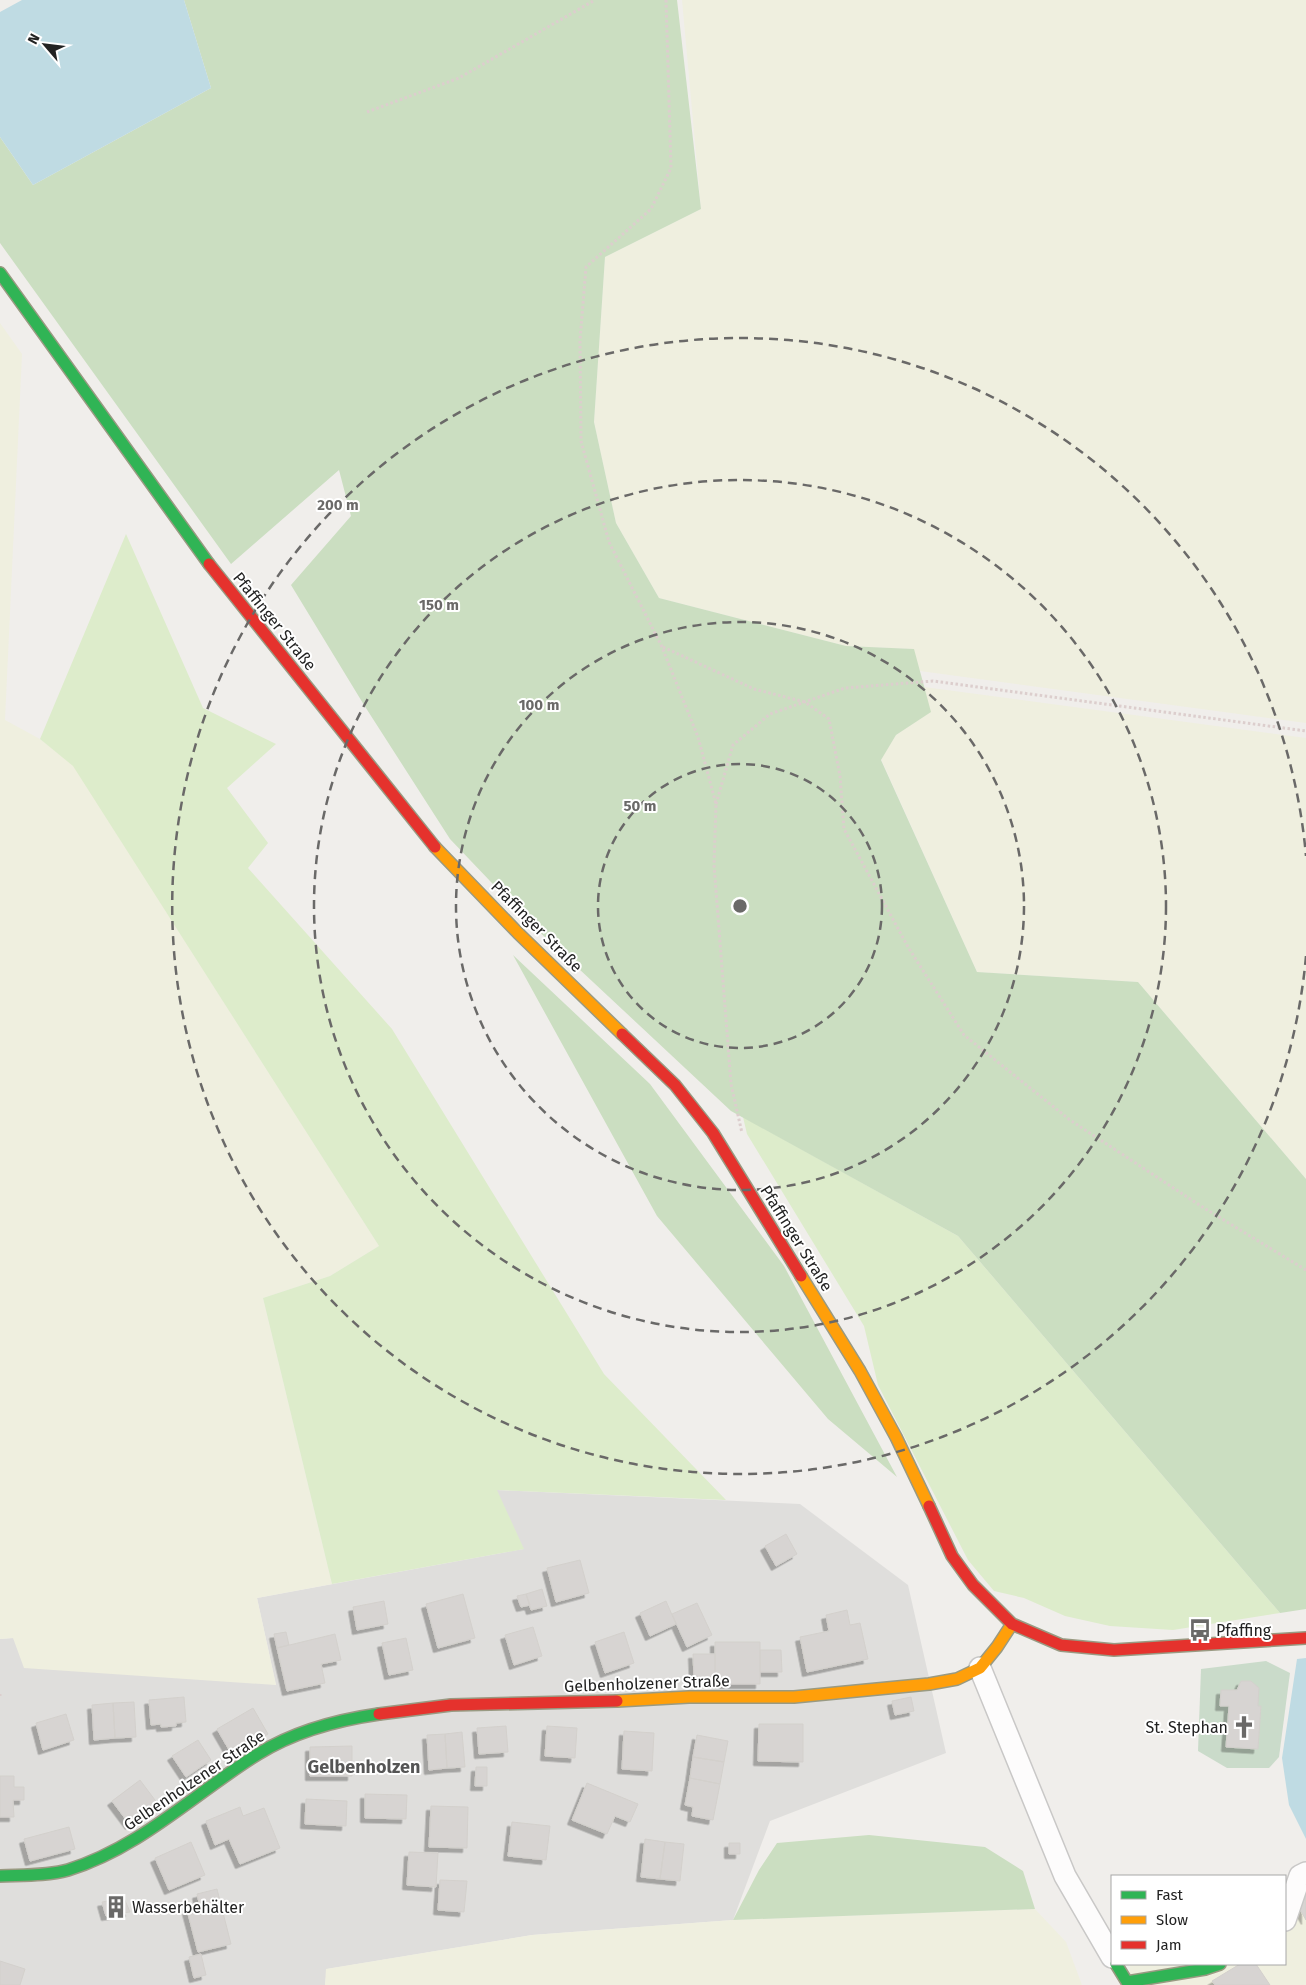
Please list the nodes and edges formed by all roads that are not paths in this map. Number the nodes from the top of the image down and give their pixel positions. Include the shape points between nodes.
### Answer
1 (0, 272) edge
2 (1012, 1624) junction
3 (1306, 1638) edge
4 (980, 1668) junction
5 (1306, 1873) edge
6 (0, 1876) edge
7 (1286, 1917) edge
8 (1111, 1955) edge
9 (1117, 1965) edge
10 (1217, 1965) edge

1 - 2 street, Pfaffinger Straße via 213,570 430,841 518,933 675,1085 713,1133 860,1371 896,1437 952,1556 973,1586
2 - 3 street via 1061,1645 1114,1650
2 - 4 street, Gelbenholzener Straße
4 - 6 street, Gelbenholzener Straße via 957,1679 928,1684 794,1697 451,1705 366,1716 315,1727 286,1738 118,1849 66,1870
4 - 8 street via 1065,1876
5 - 7 street via 1300,1876
9 - 10 street via 1126,1982

